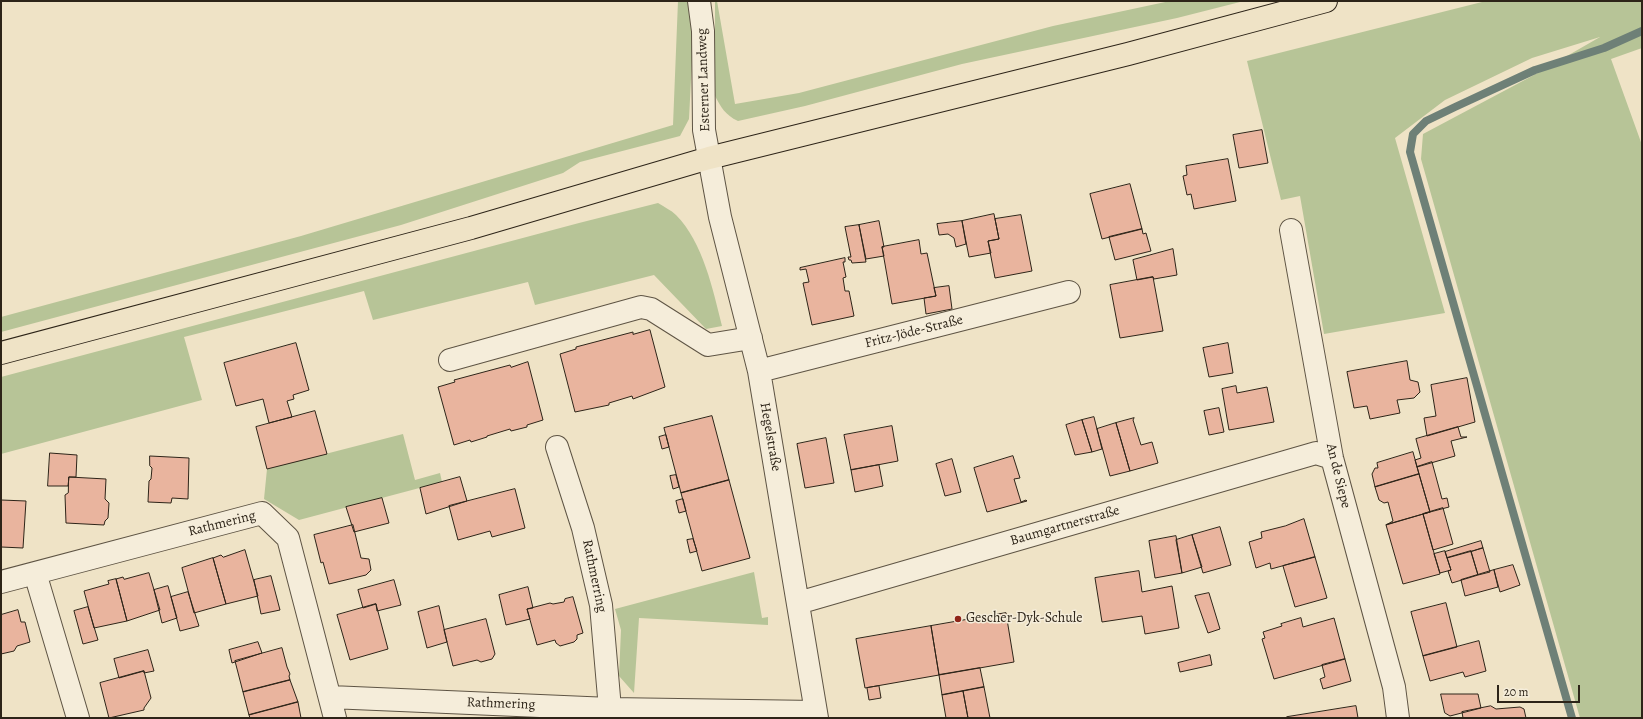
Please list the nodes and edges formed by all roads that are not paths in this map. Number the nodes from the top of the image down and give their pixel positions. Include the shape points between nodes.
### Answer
1 (699, 1) edge
2 (1326, 1) edge
3 (709, 158) junction
4 (1291, 230) dead end
5 (1069, 292) dead end
6 (751, 338) junction
7 (1, 353) edge
8 (450, 360) dead end
9 (759, 371) junction
10 (557, 447) dead end
11 (1332, 458) junction
12 (35, 573) junction
13 (1, 582) edge
14 (798, 603) junction
15 (330, 697) junction
16 (610, 709) junction
17 (817, 715) edge
18 (78, 718) edge
19 (335, 718) edge
20 (1398, 718) edge

1 - 3 street, Esterner Landweg via 703,31 704,130
2 - 3 main road via 1120,56
3 - 6 street, Hegelstraße via 720,217
3 - 7 main road via 471,228
4 - 11 street, An de Siepe
5 - 9 street, Fritz-Jöde-Straße
6 - 8 street via 708,345 651,310 641,307
6 - 9 street, Hegelstraße
9 - 14 street, Hegelstraße
10 - 16 street, Rathmerring via 583,528 600,598
11 - 14 street, Baumgartnerstraße via 1316,453
11 - 20 street, An de Siepe via 1394,687
12 - 13 street, Rathmering
12 - 15 street, Rathmering via 262,513 288,538
12 - 18 street
14 - 17 street, Hegelstraße
15 - 16 street, Rathmering
15 - 19 street, Rathmering
16 - 17 street, Rathmering

